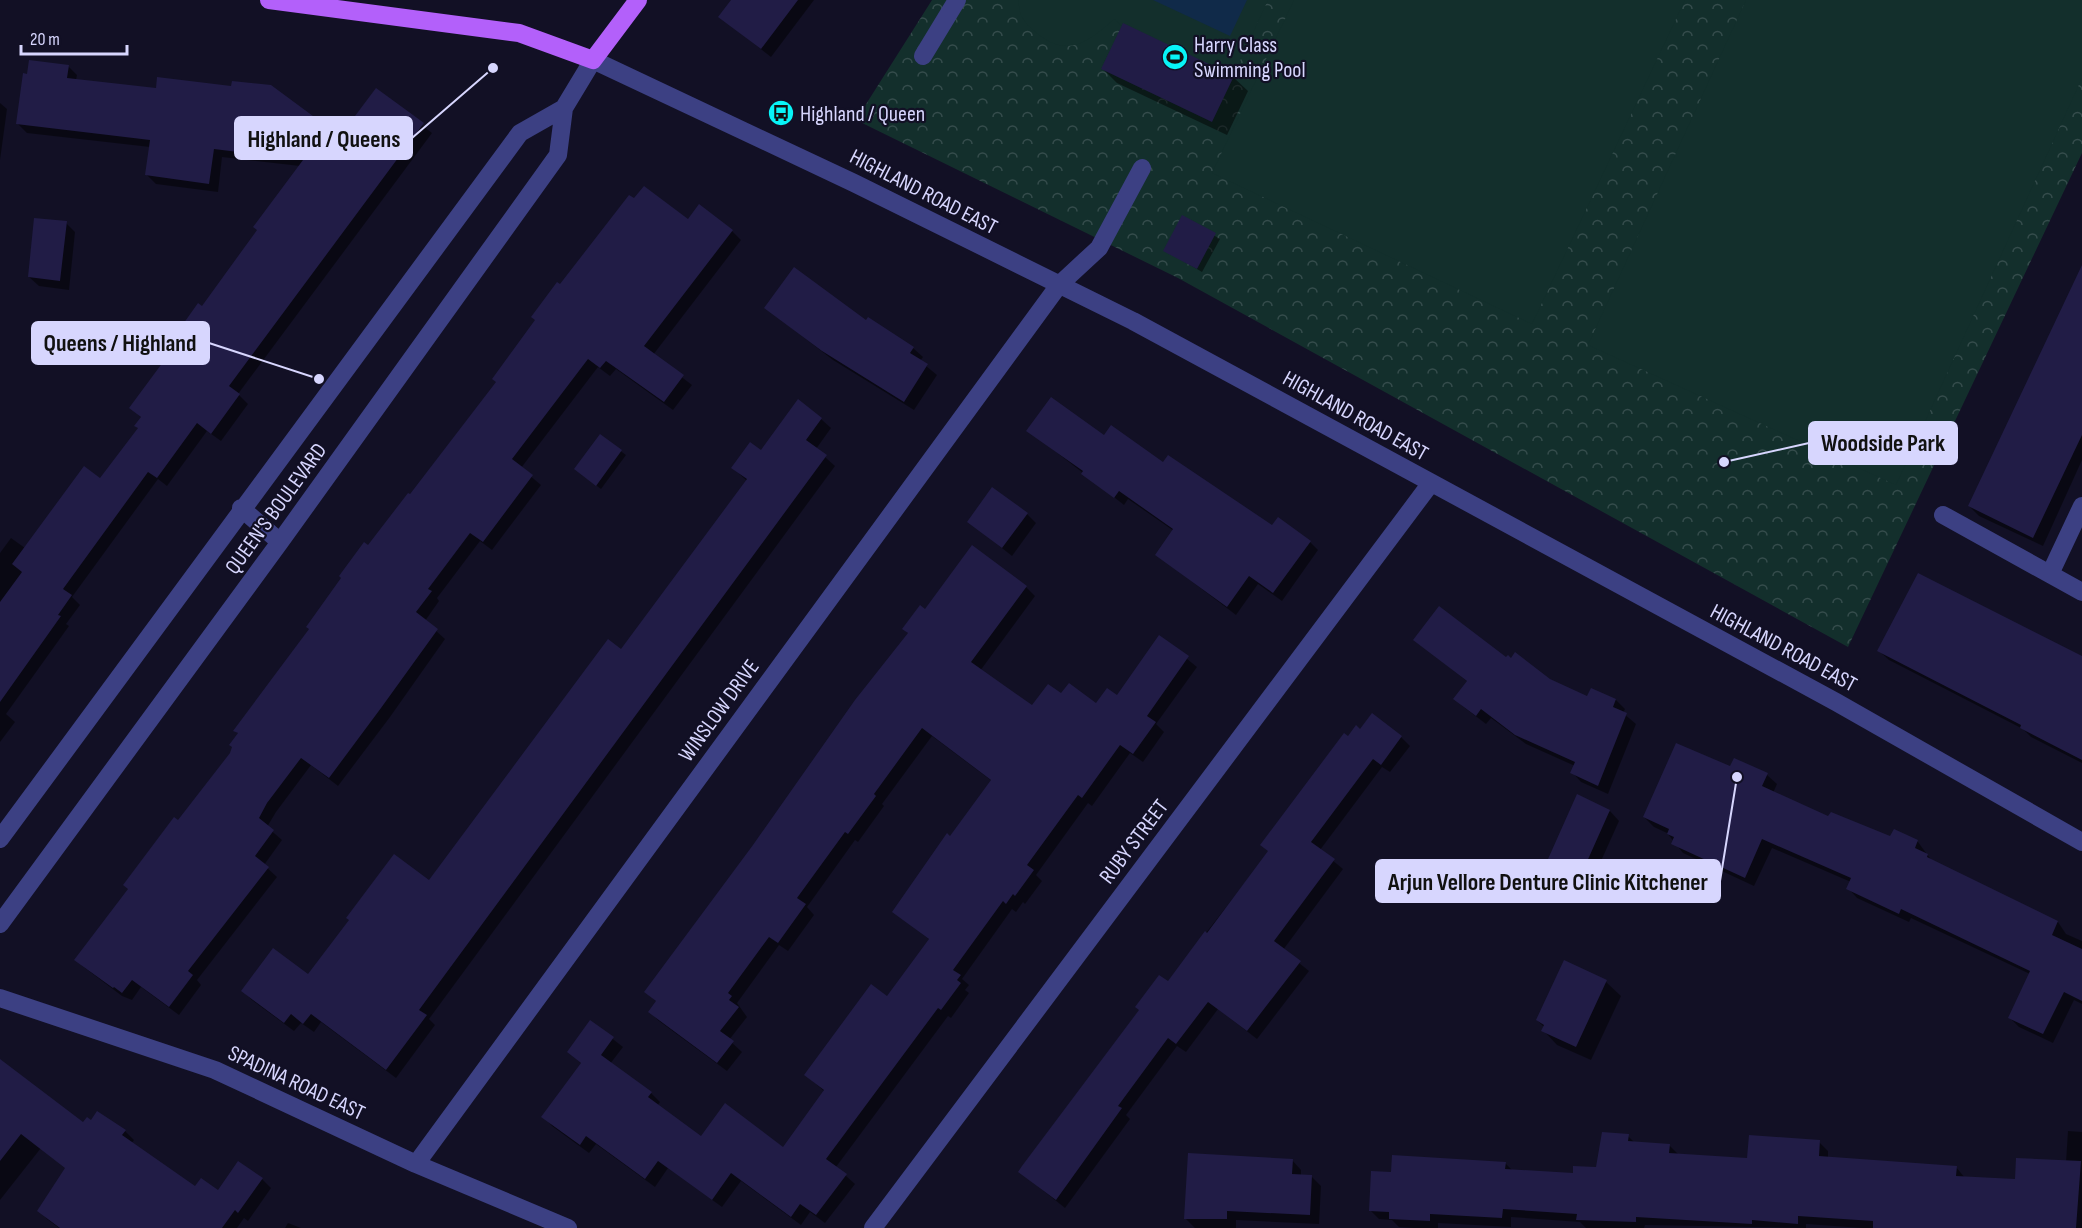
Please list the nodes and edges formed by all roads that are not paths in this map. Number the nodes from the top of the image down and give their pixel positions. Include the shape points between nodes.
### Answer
1 (269, 0) edge
2 (638, 0) edge
3 (957, 0) edge
4 (923, 56) dead end
5 (593, 60) junction
6 (564, 108) junction
7 (1142, 168) dead end
8 (1059, 285) junction
9 (1431, 483) junction
10 (2082, 506) edge
11 (241, 508) junction
12 (1943, 515) dead end
13 (280, 542) junction
14 (2050, 574) junction
15 (2082, 592) edge
16 (0, 839) edge
17 (2082, 842) edge
18 (0, 924) edge
19 (0, 998) edge
20 (416, 1164) junction
21 (568, 1228) edge
22 (873, 1228) edge

1 - 5 main road via 519,33
2 - 5 main road
3 - 4 street
5 - 6 street, QUEEN'S BOULEVARD
5 - 8 street, HIGHLAND ROAD EAST
6 - 11 street, QUEEN'S BOULEVARD via 520,133
6 - 13 street, QUEEN'S BOULEVARD via 558,155
7 - 8 street, WINSLOW DRIVE via 1099,248
8 - 9 street, HIGHLAND ROAD EAST
8 - 20 street, WINSLOW DRIVE
9 - 17 street, HIGHLAND ROAD EAST via 1836,702
9 - 22 street, RUBY STREET
10 - 14 street
11 - 13 street
11 - 16 street, QUEEN'S BOULEVARD
12 - 14 street
13 - 18 street, QUEEN'S BOULEVARD
14 - 15 street
19 - 20 street, SPADINA ROAD EAST via 215,1070
20 - 21 street, SPADINA ROAD EAST

